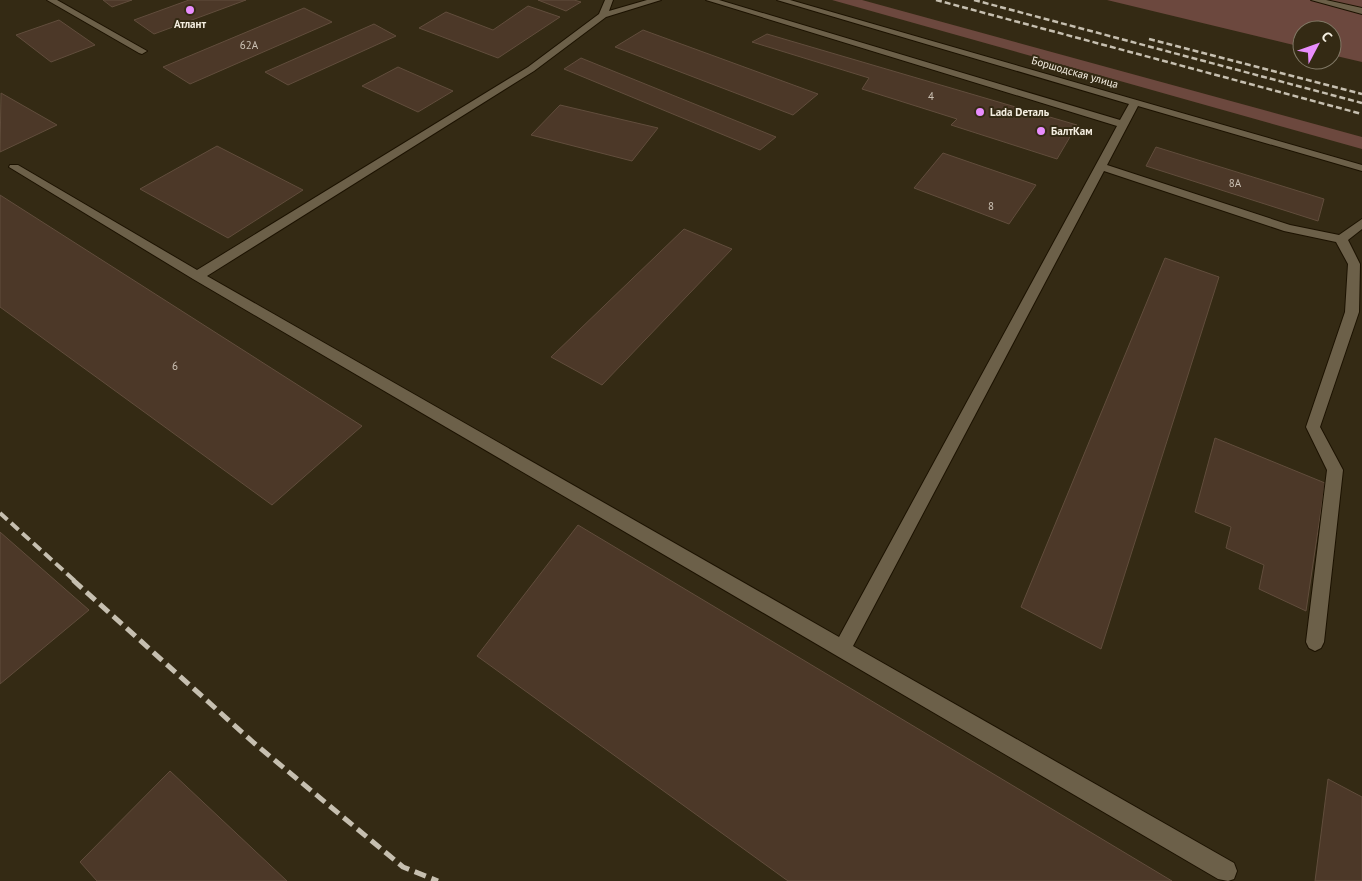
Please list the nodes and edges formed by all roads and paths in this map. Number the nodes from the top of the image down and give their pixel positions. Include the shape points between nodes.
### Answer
1 (52, 0) edge
2 (609, 0) edge
3 (657, 0) edge
4 (710, 0) edge
5 (781, 0) edge
6 (1315, 0) edge
7 (1362, 11) edge
8 (603, 15) junction
9 (142, 51) dead end
10 (1135, 102) junction
11 (1123, 124) junction
12 (1100, 166) junction
13 (14, 167) dead end
14 (1362, 168) edge
15 (1362, 223) edge
16 (1341, 239) junction
17 (197, 276) junction
18 (1315, 642) dead end
19 (842, 649) junction
20 (1226, 871) dead end

1 - 9 street
2 - 8 street
3 - 8 street
4 - 11 street
5 - 10 street, Боршодская улица
6 - 7 street
8 - 17 street via 531,69
10 - 11 street
10 - 14 street, Боршодская улица
11 - 12 street
12 - 16 street via 1288,228
12 - 19 street
13 - 17 street
15 - 16 street
16 - 18 street via 1354,264 1352,312 1313,427 1334,470
17 - 19 street
19 - 20 street

